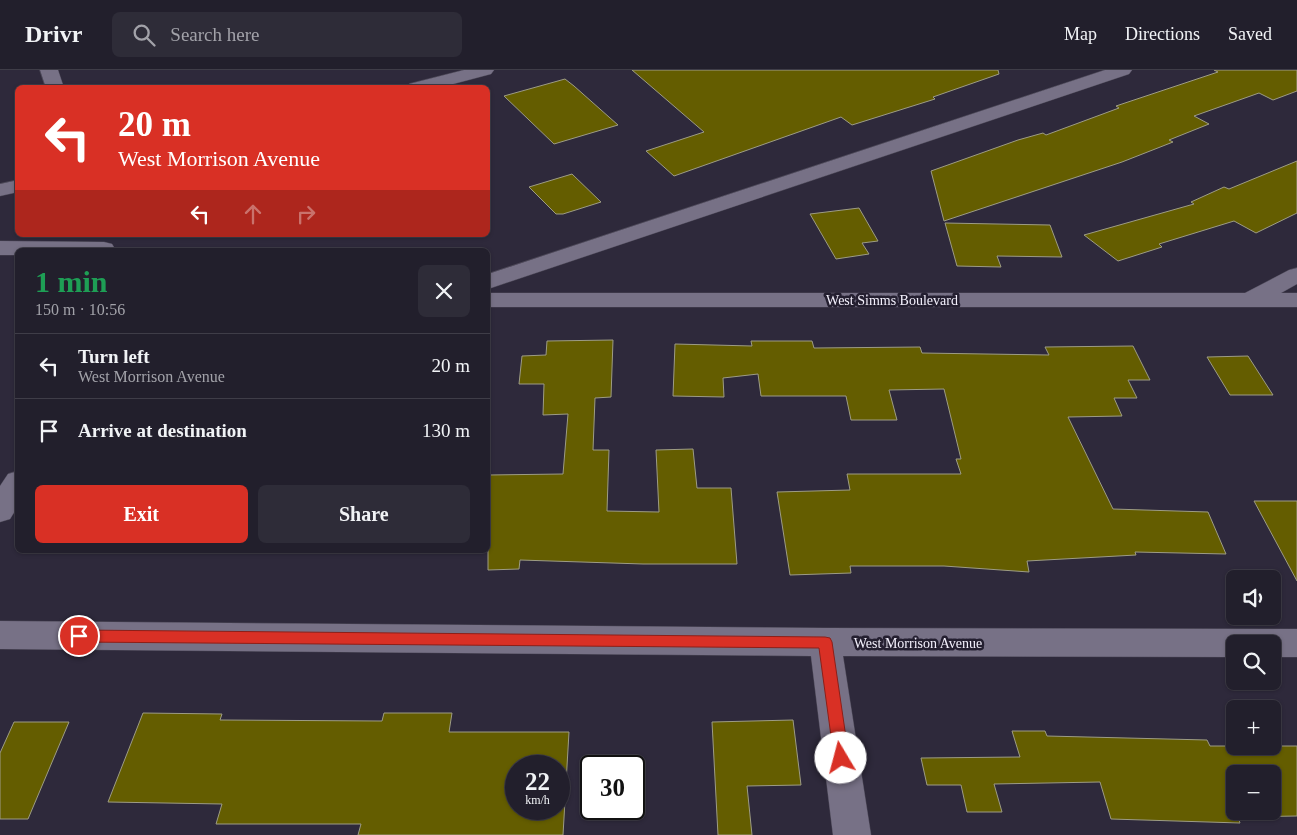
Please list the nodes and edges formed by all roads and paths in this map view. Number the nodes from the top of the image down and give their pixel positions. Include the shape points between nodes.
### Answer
1 (49, 70) edge
2 (485, 70) edge
3 (1123, 70) edge
4 (54, 85) edge
5 (427, 85) edge
6 (15, 187) edge
7 (0, 190) edge
8 (103, 245) edge
9 (0, 248) edge
10 (1297, 275) edge
11 (490, 281) edge
12 (490, 300) edge
13 (1248, 300) junction
14 (1297, 300) edge
15 (15, 485) edge
16 (0, 511) edge
17 (0, 635) edge
18 (825, 642) junction
19 (1297, 643) edge
20 (852, 835) edge

1 - 4 street
2 - 5 street
3 - 11 street
6 - 7 street
8 - 9 street
10 - 13 street
12 - 13 street, West Simms Boulevard
13 - 14 street, West Simms Boulevard
15 - 16 street
17 - 18 street, West Morrison Avenue
18 - 19 street, West Morrison Avenue
18 - 20 street

